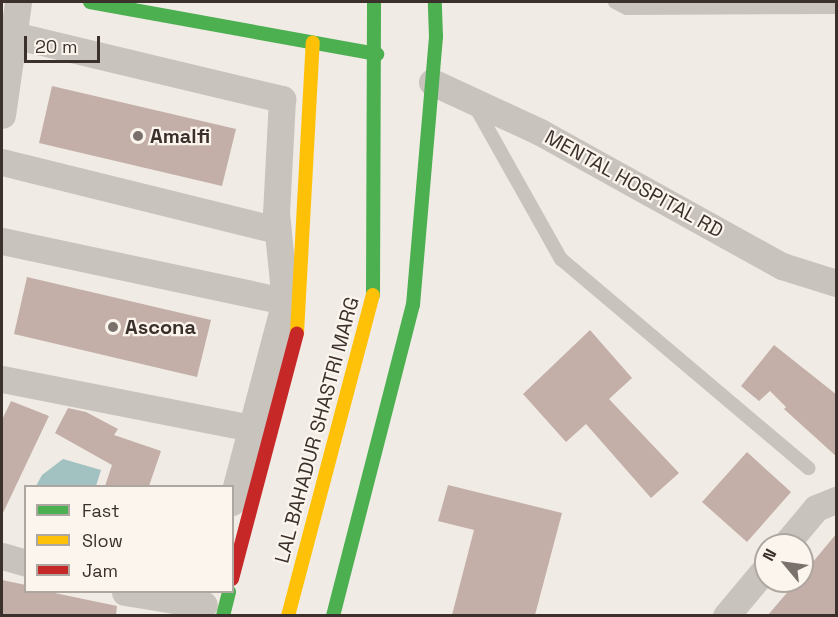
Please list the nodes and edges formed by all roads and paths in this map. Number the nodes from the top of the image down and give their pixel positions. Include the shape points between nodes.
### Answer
1 (18, 2) edge
2 (90, 2) edge
3 (374, 2) edge
4 (435, 2) edge
5 (615, 2) edge
6 (837, 7) edge
7 (13, 35) junction
8 (312, 42) junction
9 (377, 54) junction
10 (432, 82) junction
11 (471, 100) junction
12 (2, 115) edge
13 (2, 162) edge
14 (375, 202) junction
15 (421, 218) junction
16 (277, 230) junction
17 (2, 241) edge
18 (837, 283) edge
19 (285, 301) junction
20 (2, 379) edge
21 (251, 428) junction
22 (808, 468) dead end
23 (234, 494) edge
24 (837, 500) edge
25 (795, 533) edge
26 (2, 556) edge
27 (24, 562) edge
28 (234, 571) edge
29 (754, 582) edge
30 (136, 593) edge
31 (226, 593) edge
32 (209, 607) edge
33 (288, 615) edge
34 (333, 615) edge
35 (726, 615) edge

1 - 7 street
2 - 8 main road
3 - 9 main road, LAL BAHADUR SHASTRI MARG
4 - 10 main road
5 - 6 lane via 627,8
7 - 12 street
7 - 16 street via 282,99
8 - 9 main road
8 - 28 main road via 298,328
9 - 14 main road, LAL BAHADUR SHASTRI MARG
10 - 11 street, MENTAL HOSPITAL RD
10 - 15 main road
11 - 18 street, MENTAL HOSPITAL RD via 540,132 782,266
11 - 22 lane via 561,259
13 - 16 street
14 - 15 main road
14 - 33 main road, LAL BAHADUR SHASTRI MARG via 373,298
15 - 34 main road via 413,305
16 - 19 street
17 - 19 street
19 - 21 street
20 - 21 street
21 - 23 street
24 - 25 street via 816,508
26 - 27 street
29 - 35 street
30 - 32 street
31 - 32 main road

